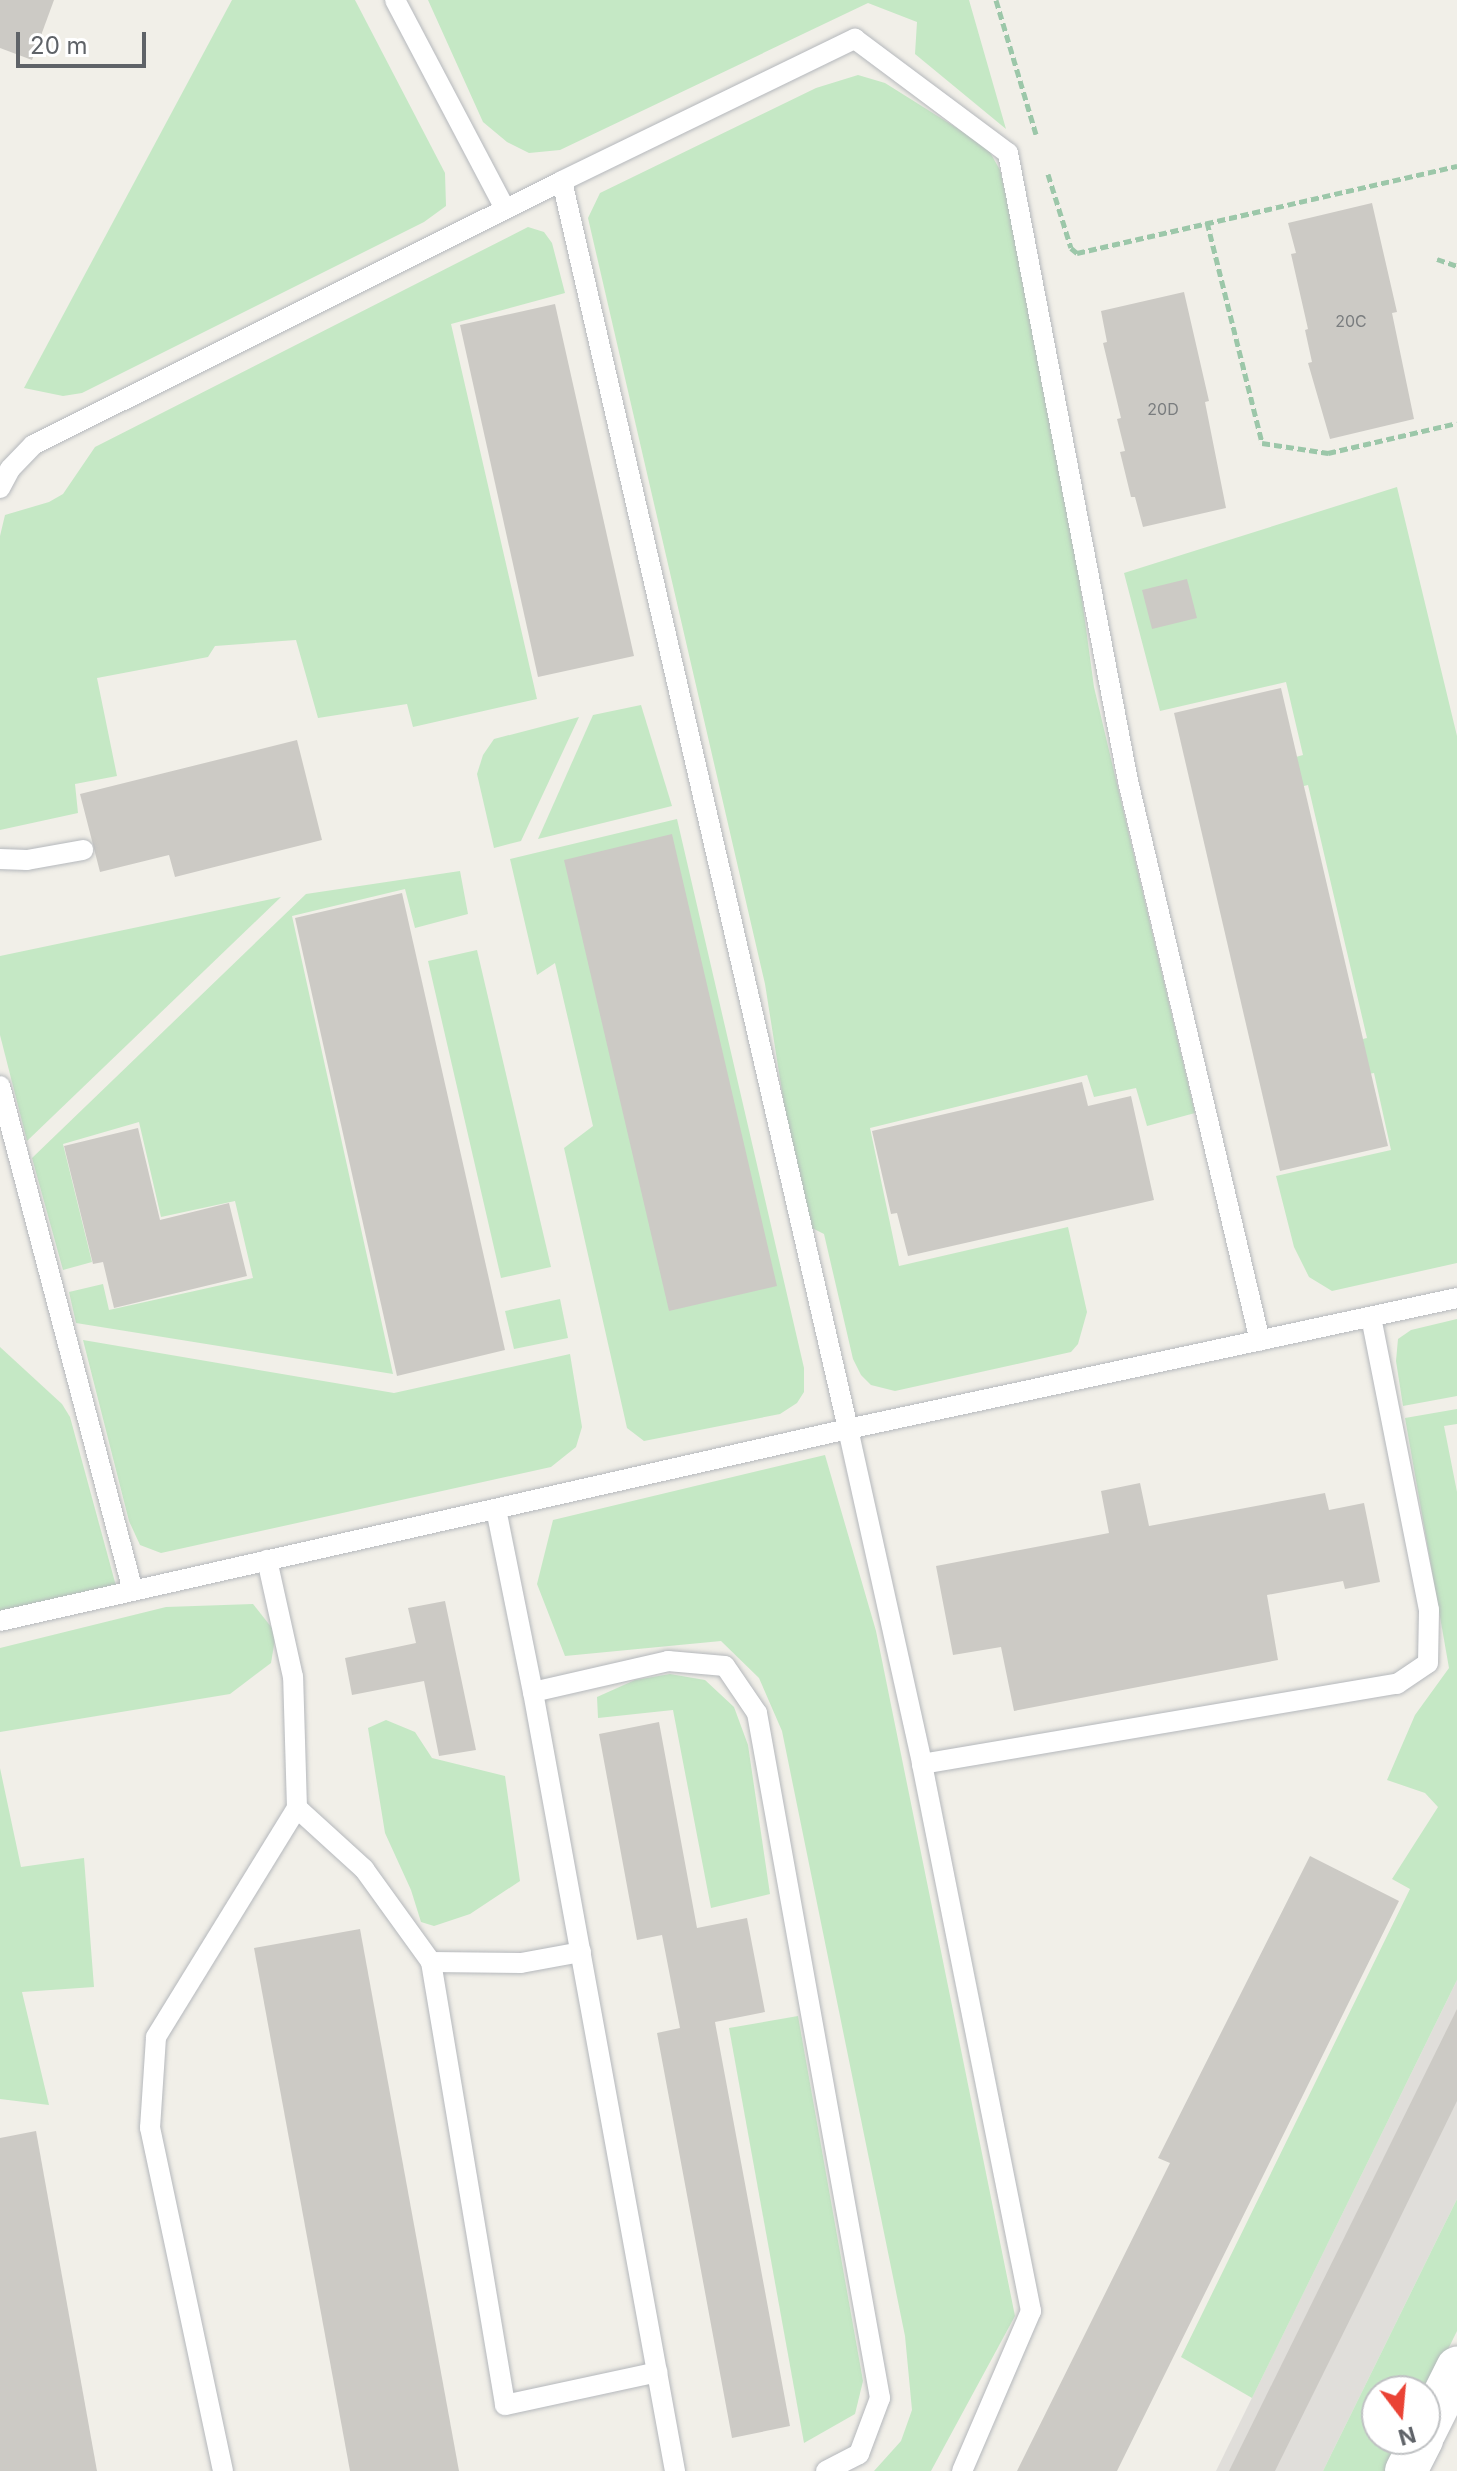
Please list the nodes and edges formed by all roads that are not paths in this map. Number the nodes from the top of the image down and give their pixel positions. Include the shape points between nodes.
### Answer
1 (395, 0) edge
2 (562, 181) junction
3 (505, 209) junction
4 (0, 488) edge
5 (83, 850) dead end
6 (0, 859) edge
7 (0, 1086) edge
8 (1457, 1298) edge
9 (1371, 1318) junction
10 (1260, 1341) junction
11 (848, 1429) junction
12 (496, 1509) junction
13 (267, 1560) junction
14 (133, 1591) junction
15 (0, 1621) edge
16 (533, 1692) junction
17 (922, 1764) junction
18 (297, 1808) junction
19 (581, 1952) junction
20 (431, 1962) junction
21 (1457, 2368) edge
22 (657, 2372) junction
23 (1441, 2400) edge
24 (223, 2471) edge
25 (675, 2471) edge
26 (826, 2471) edge
27 (962, 2471) edge

1 - 3 lane
2 - 3 lane
2 - 10 lane via 855,39 1008,153 1128,781
2 - 11 lane
3 - 4 lane via 33,445
5 - 6 lane
7 - 14 lane
8 - 9 lane
9 - 10 lane
9 - 17 lane via 1429,1610 1428,1663 1397,1684
10 - 11 lane
11 - 12 lane
11 - 17 lane
12 - 13 lane
12 - 16 lane
13 - 14 lane
13 - 18 lane via 293,1677
14 - 15 lane
16 - 19 lane
16 - 26 lane via 668,1661 725,1666 757,1713 880,2398 859,2454
17 - 27 lane via 1031,2311
18 - 20 lane via 364,1869
18 - 24 lane via 156,2037 150,2128
19 - 20 lane via 521,1963
19 - 22 lane
20 - 22 lane via 505,2405
21 - 23 street
22 - 25 lane

